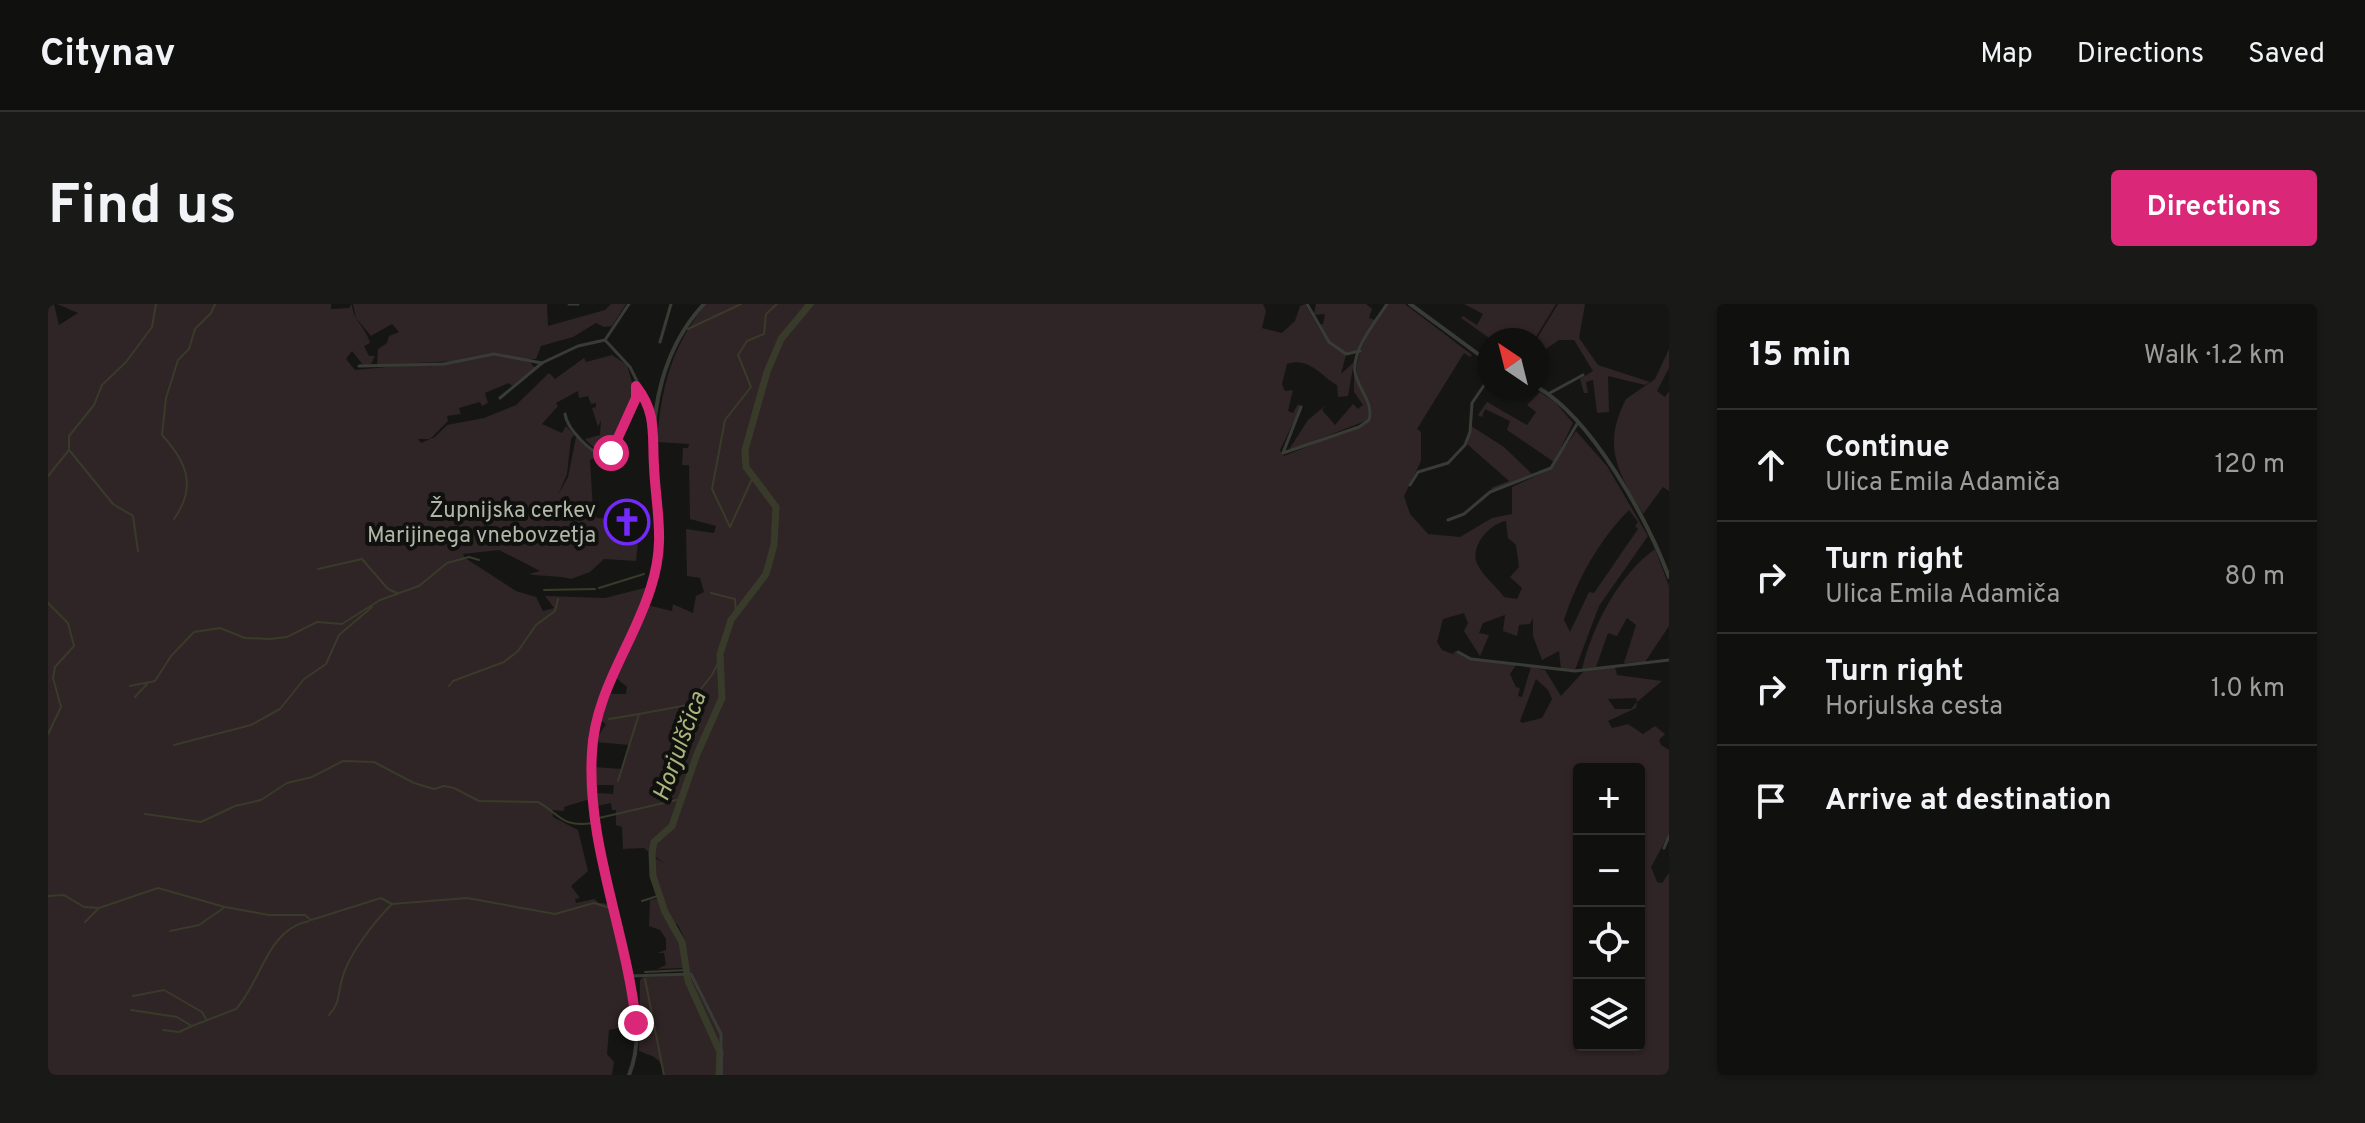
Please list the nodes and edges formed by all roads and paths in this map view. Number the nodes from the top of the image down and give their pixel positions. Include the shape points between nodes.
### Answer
1 (569, 304) edge
2 (578, 304) edge
3 (629, 304) edge
4 (671, 304) edge
5 (704, 304) edge
6 (1307, 304) edge
7 (1387, 304) edge
8 (1410, 304) edge
9 (605, 340) junction
10 (660, 342) dead end
11 (1360, 350) junction
12 (1477, 353) edge
13 (542, 363) junction
14 (359, 366) dead end
15 (1583, 375) dead end
16 (636, 386) junction
17 (1549, 393) edge
18 (1549, 395) edge
19 (1477, 396) edge
20 (500, 398) dead end
21 (1301, 407) dead end
22 (565, 414) dead end
23 (1577, 424) junction
24 (656, 427) junction
25 (1410, 485) dead end
26 (1448, 520) dead end
27 (1669, 577) edge
28 (1458, 652) dead end
29 (1669, 660) edge
30 (1669, 836) edge
31 (1664, 848) dead end
32 (630, 976) junction
33 (629, 1075) edge
34 (721, 1075) edge

1 - 2 street
3 - 9 street
4 - 10 street
5 - 24 street via 667,363
6 - 11 street via 1329,342 1346,354
7 - 11 street
8 - 12 street
9 - 13 street
9 - 16 street via 630,367
11 - 21 street via 1355,371 1370,408 1369,420 1283,453
13 - 14 street via 494,354 444,364
13 - 20 street
15 - 17 street
16 - 22 street via 616,450 607,456 572,431
16 - 24 street
18 - 23 street
19 - 25 street via 1465,445 1448,463 1418,472
23 - 26 street via 1551,468 1490,492
23 - 27 street via 1648,527
24 - 32 street via 659,550 647,599 608,685 592,751 598,835
28 - 29 street via 1471,659 1562,671
30 - 31 street
32 - 33 street via 637,1046
32 - 34 street via 691,974 721,1034

